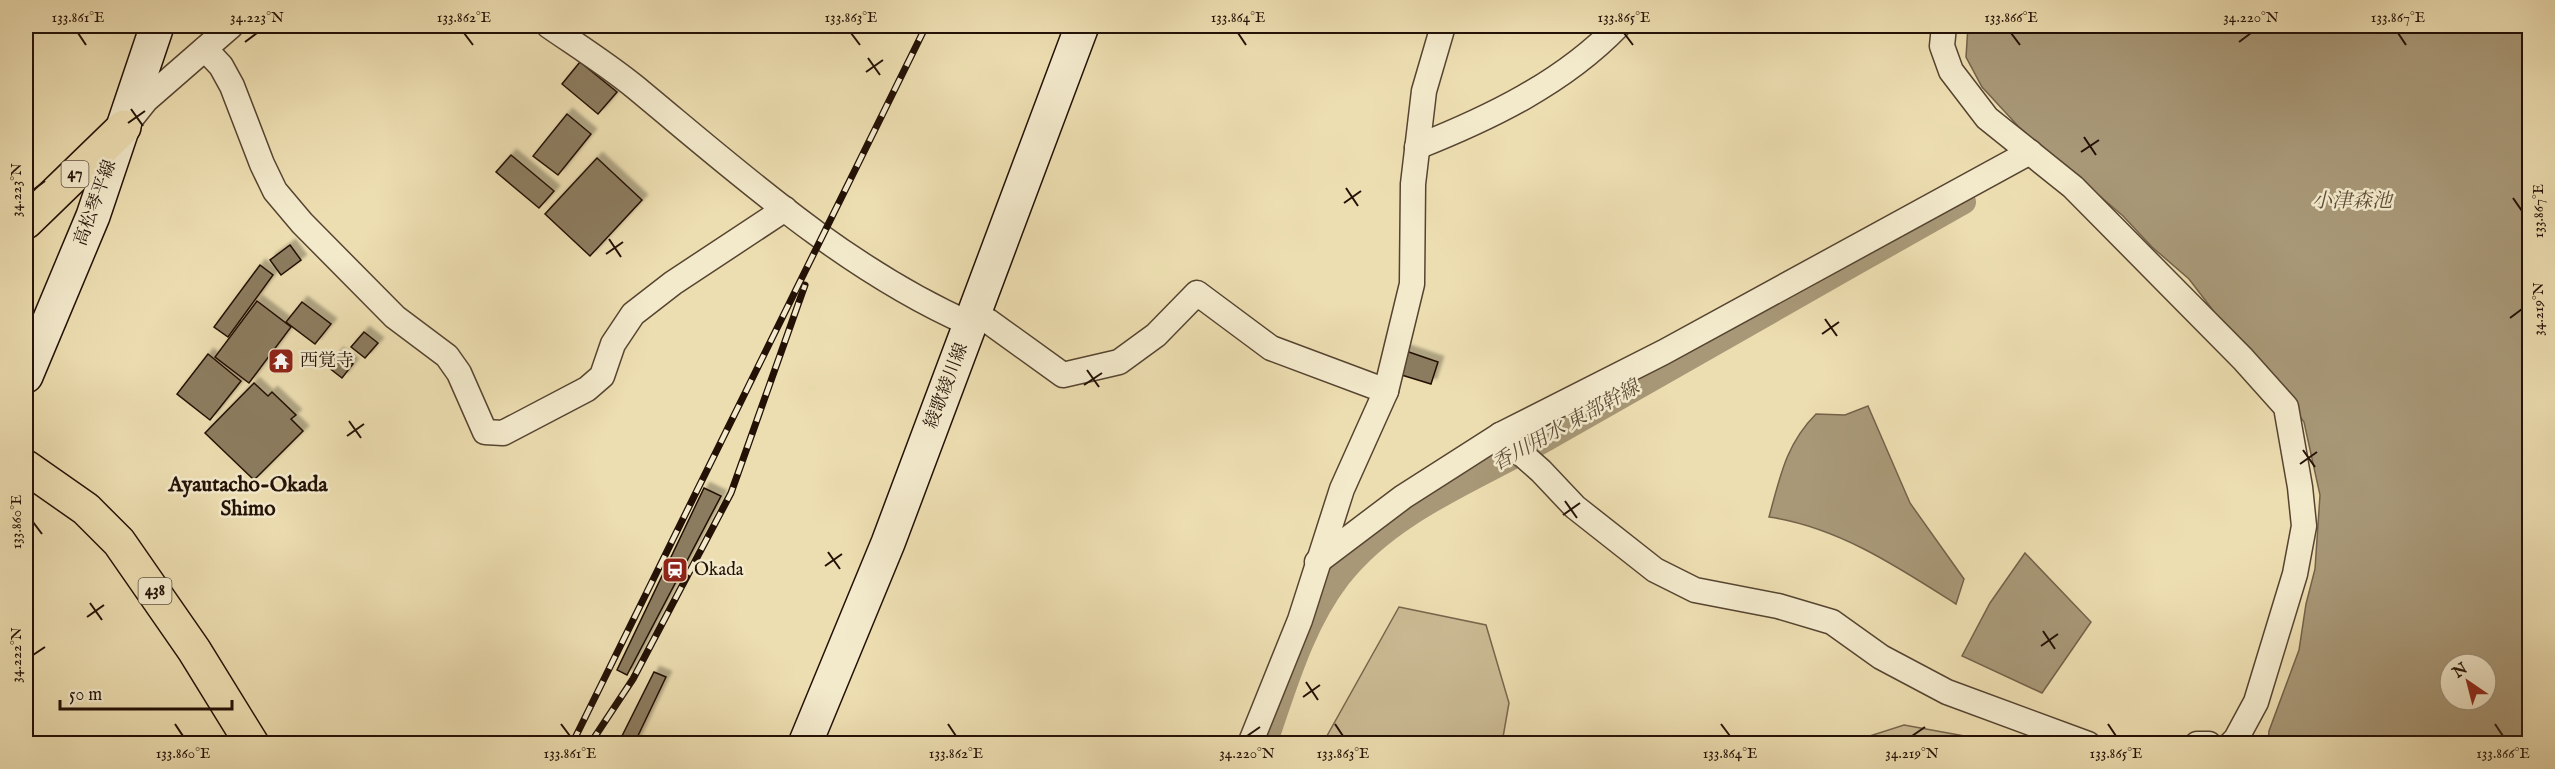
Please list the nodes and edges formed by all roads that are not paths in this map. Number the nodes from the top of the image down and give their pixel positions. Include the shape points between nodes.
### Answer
1 (157, 26) edge
2 (231, 26) edge
3 (549, 26) edge
4 (1082, 26) edge
5 (1443, 26) edge
6 (1618, 26) edge
7 (1944, 26) edge
8 (205, 49) junction
9 (124, 127) junction
10 (1417, 147) junction
11 (2030, 152) junction
12 (786, 209) junction
13 (26, 222) edge
14 (972, 319) junction
15 (26, 376) edge
16 (1386, 391) junction
17 (1500, 435) junction
18 (26, 467) edge
19 (1317, 562) junction
20 (252, 744) edge
21 (805, 744) edge
22 (1250, 744) edge
23 (2088, 744) edge
24 (2197, 744) edge
25 (2209, 744) edge
26 (2231, 744) edge

1 - 9 main road, 高松琴平線
2 - 8 street
3 - 12 street via 633,86
4 - 14 main road, 綾歌綾川線
5 - 10 street via 1424,91
6 - 10 street via 1526,98
7 - 11 street via 1942,46 1951,71 1987,118
8 - 9 street via 146,100
8 - 12 street via 232,86 275,191 395,317 447,356 459,373 484,432 504,433 587,389 602,376 613,344 633,314
9 - 13 main road, 47
9 - 15 main road, 高松琴平線 via 93,216
10 - 16 street via 1412,284
11 - 17 street via 1664,351
11 - 26 street via 2073,187 2286,406 2304,526 2295,574 2256,702
12 - 14 street via 885,278
14 - 16 street via 988,321 1064,375 1119,362 1156,334 1197,293 1271,348
14 - 21 main road, 綾歌綾川線 via 888,543
16 - 19 street via 1342,489
17 - 19 street via 1403,497
17 - 23 street via 1575,507 1655,570 1695,590 1778,606 1832,622 1881,657 1947,692
18 - 20 main road, 438 via 86,509 120,542
19 - 22 street via 1300,620
24 - 25 street

